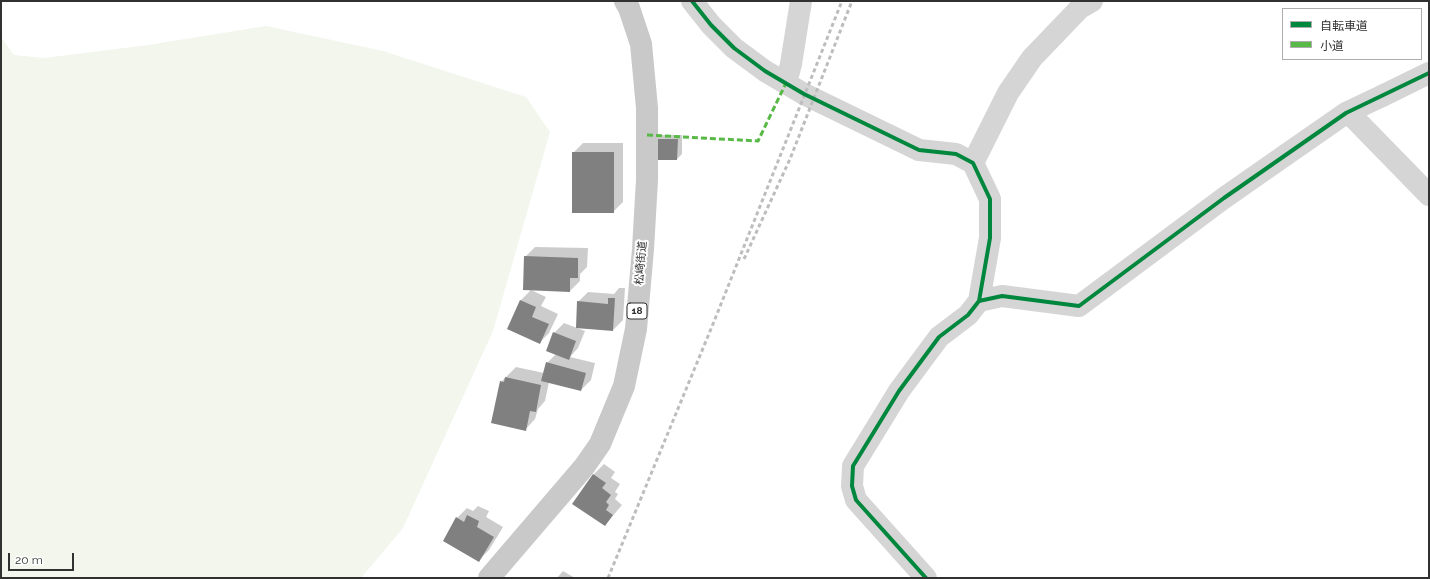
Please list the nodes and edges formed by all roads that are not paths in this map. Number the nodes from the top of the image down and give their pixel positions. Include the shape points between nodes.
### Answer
1 (625, 1) edge
2 (692, 1) edge
3 (801, 1) edge
4 (1092, 1) edge
5 (1429, 73) edge
6 (786, 84) junction
7 (1348, 112) junction
8 (973, 163) junction
9 (1429, 195) edge
10 (979, 302) junction
11 (489, 578) edge
12 (926, 578) edge

1 - 11 main road, 松崎街道 / 18 via 641,44 647,122 647,180 636,329 624,386 600,444 584,467
2 - 6 street via 734,48
3 - 6 street
4 - 8 street via 1080,8 1032,58 1008,93
5 - 7 street
6 - 8 street via 919,150 956,154
7 - 9 street
7 - 10 street via 1224,198 1079,306 1002,296
8 - 10 street via 990,199 990,238
10 - 12 street via 968,315 939,337 898,390 853,466 852,486 856,500

